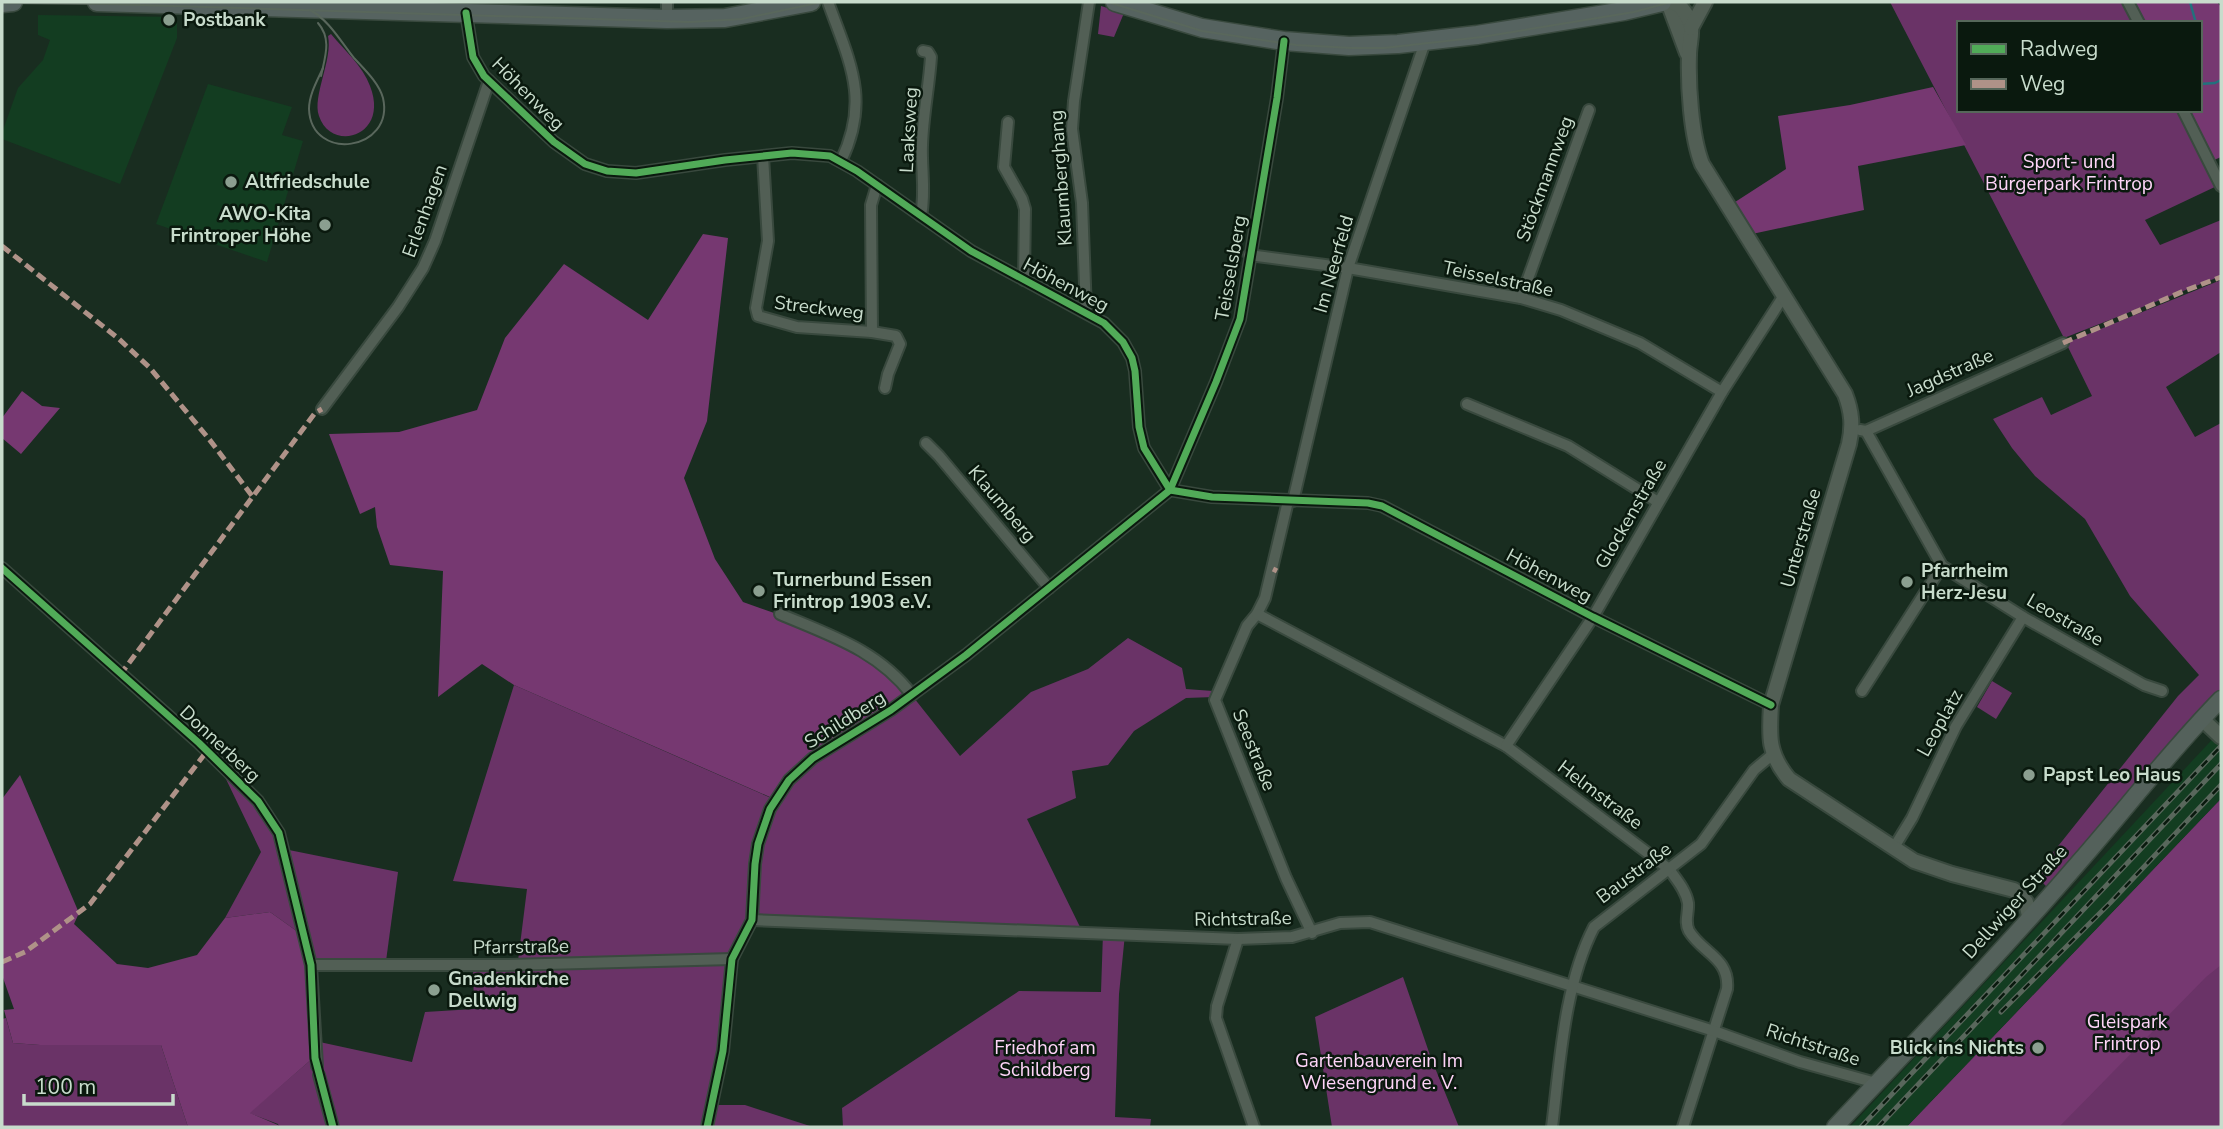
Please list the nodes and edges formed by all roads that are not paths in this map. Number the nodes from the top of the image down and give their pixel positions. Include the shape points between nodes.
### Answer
1 (13, 2) edge
2 (99, 2) edge
3 (811, 2) edge
4 (828, 2) edge
5 (1089, 2) edge
6 (1115, 2) edge
7 (1662, 2) edge
8 (1670, 2) edge
9 (1705, 2) edge
10 (2128, 2) edge
11 (2, 3) edge
12 (411, 6) edge
13 (667, 10) edge
14 (466, 13) junction
15 (2137, 21) edge
16 (1691, 28) junction
17 (1284, 41) junction
18 (1425, 42) junction
19 (923, 51) dead end
20 (1689, 57) junction
21 (489, 81) junction
22 (1589, 110) dead end
23 (2184, 112) edge
24 (1008, 122) dead end
25 (763, 156) junction
26 (841, 161) junction
27 (877, 185) junction
28 (2221, 186) edge
29 (921, 216) junction
30 (1249, 255) junction
31 (1348, 268) junction
32 (1024, 280) junction
33 (1783, 297) junction
34 (1521, 298) junction
35 (1086, 312) junction
36 (872, 332) junction
37 (2063, 343) dead end
38 (885, 388) dead end
39 (1722, 392) junction
40 (1467, 404) dead end
41 (322, 408) dead end
42 (1859, 430) junction
43 (926, 443) dead end
44 (1170, 490) junction
45 (1291, 501) junction
46 (1658, 502) junction
47 (1942, 566) junction
48 (2, 568) edge
49 (1049, 588) junction
50 (780, 614) dead end
51 (1257, 614) junction
52 (1592, 617) junction
53 (2023, 617) junction
54 (1862, 691) dead end
55 (2162, 691) dead end
56 (912, 695) junction
57 (2221, 699) edge
58 (1771, 705) junction
59 (2202, 719) junction
60 (2221, 737) edge
61 (1506, 746) junction
62 (1773, 754) junction
63 (1892, 849) junction
64 (1669, 869) junction
65 (2029, 916) junction
66 (752, 920) junction
67 (1312, 933) junction
68 (1238, 939) junction
69 (732, 959) junction
70 (311, 965) junction
71 (1573, 987) junction
72 (1714, 1031) junction
73 (1876, 1083) junction
74 (333, 1127) edge
75 (707, 1127) edge
76 (1254, 1127) edge
77 (1552, 1127) edge
78 (1683, 1127) edge
79 (1835, 1127) edge

1 - 11 main road
2 - 12 main road
3 - 13 main road via 725,18
4 - 26 street via 857,90 856,114
5 - 35 street, Klaumberghang via 1072,129 1082,202
6 - 17 main road via 1202,28
7 - 18 main road via 1601,16
8 - 16 street, Unterstraße via 1683,9
8 - 20 street, Unterstraße
9 - 16 street
10 - 15 street
12 - 14 main road
13 - 14 main road
14 - 21 street, Höhenweg via 472,57
16 - 20 street, Unterstraße
17 - 18 main road via 1349,46
17 - 30 street, Teisselsberg
18 - 31 street, Im Neerfeld
19 - 29 street, Laaksweg via 930,57
20 - 33 street, Unterstraße via 1696,144 1702,164
21 - 25 street, Höhenweg via 564,150 607,171 636,173
21 - 41 street, Erlenhagen via 419,277
22 - 34 street, Stöckmannweg
23 - 28 street
24 - 32 street, Höhenweg via 1004,167 1025,209
25 - 26 street, Höhenweg via 804,153
25 - 36 street, Streckweg via 768,241 758,316 797,327
26 - 27 street, Höhenweg
27 - 29 street, Höhenweg
27 - 36 street, Streckweg via 871,205
29 - 32 street, Höhenweg
30 - 31 street, Teisselstraße
30 - 44 street, Teisselsberg via 1240,319
31 - 34 street, Teisselstraße
31 - 45 street, Im Neerfeld
32 - 35 street, Höhenweg
33 - 39 street, Glockenstraße
33 - 42 street, Unterstraße via 1845,394
34 - 39 street, Teisselstraße via 1640,343
35 - 44 street, Höhenweg via 1111,328 1128,349 1143,447
36 - 38 street, Streckweg via 900,340
37 - 42 street, Jagdstraße
39 - 46 street, Glockenstraße
40 - 46 street via 1568,446
42 - 47 street, Leostraße
42 - 58 street, Unterstraße
43 - 49 street, Klaumberg
44 - 45 street, Höhenweg
44 - 49 street, Schildberg
45 - 51 street, Seestraße
45 - 52 street, Höhenweg via 1382,506
46 - 52 street, Glockenstraße
47 - 53 street, Leostraße
47 - 54 street
48 - 70 street, Donnerberg via 258,801 279,833
49 - 56 street, Schildberg
50 - 56 street via 862,650 902,681
51 - 61 street, Helmstraße
51 - 67 street, Seestraße via 1247,626 1215,700
52 - 58 street, Höhenweg
52 - 61 street, Glockenstraße
53 - 55 street, Leostraße
53 - 63 street, Leoplatz via 1956,726
56 - 66 street, Schildberg via 813,758 789,780 767,817 758,844
57 - 59 main road, Dellwiger Straße
58 - 62 street, Unterstraße
59 - 60 street
59 - 65 main road, Dellwiger Straße
61 - 64 street, Helmstraße
62 - 63 street via 1789,779
62 - 64 street, Baustraße via 1754,770 1708,837
63 - 65 street via 1933,868 2014,890 2026,902
64 - 71 street, Baustraße via 1594,927
64 - 72 street, Helmstraße via 1688,904 1689,931 1719,961 1728,978
65 - 73 main road, Dellwiger Straße
66 - 68 street, Richtstraße
66 - 69 street, Schildberg
67 - 68 street, Richtstraße via 1270,940
67 - 71 street, Richtstraße via 1340,923 1370,922
68 - 76 street via 1216,1018
69 - 70 street, Pfarrstraße
69 - 75 street, Schildberg via 723,1051
70 - 74 street, Donnerberg via 318,1071
71 - 72 street, Richtstraße
71 - 77 street, Baustraße
72 - 73 street, Richtstraße
72 - 78 street, Helmstraße
73 - 79 main road, Dellwiger Straße

